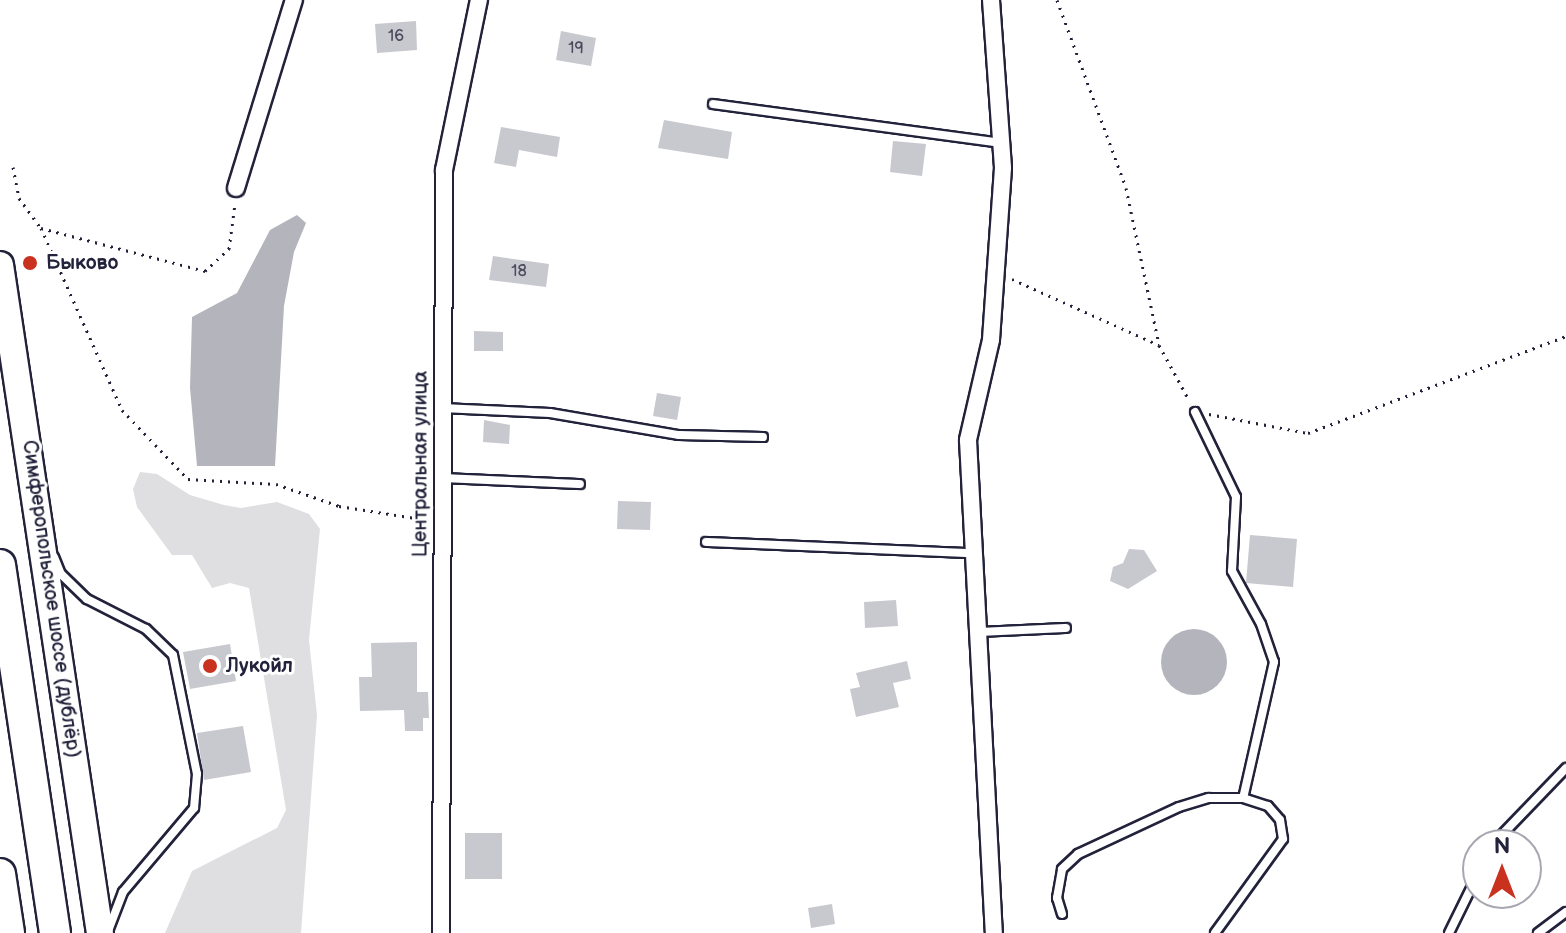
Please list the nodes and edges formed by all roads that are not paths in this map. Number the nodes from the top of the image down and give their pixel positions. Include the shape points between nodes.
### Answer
1 (294, 0) edge
2 (479, 0) edge
3 (991, 0) edge
4 (713, 104) dead end
5 (1001, 143) junction
6 (236, 188) road end
7 (0, 265) edge
8 (441, 408) junction
9 (1195, 412) road end
10 (763, 437) dead end
11 (441, 478) junction
12 (580, 484) dead end
13 (40, 521) junction
14 (706, 542) dead end
15 (974, 553) junction
16 (0, 565) edge
17 (1066, 628) dead end
18 (978, 632) junction
19 (1566, 768) edge
20 (1243, 798) junction
21 (1507, 829) edge
22 (0, 874) edge
23 (1462, 907) edge
24 (1566, 912) edge
25 (1062, 914) dead end
26 (9, 933) edge
27 (55, 933) edge
28 (100, 933) edge
29 (107, 933) edge
30 (441, 933) edge
31 (994, 933) edge
32 (1215, 933) edge
33 (1449, 933) edge
34 (1538, 933) edge

1 - 6 street
2 - 8 street, Центральная улица via 444,170
3 - 5 street
4 - 5 lane
5 - 15 street via 991,340 968,440
7 - 13 main road, Симферопольское шоссе (дублёр)
8 - 10 lane via 550,413 679,435
8 - 11 street, Центральная улица
9 - 20 lane via 1236,497 1232,571 1261,624 1274,662
11 - 12 lane
11 - 30 street, Центральная улица
13 - 28 main road, Симферопольское шоссе (дублёр)
13 - 29 lane via 61,574 87,599 146,629 173,655 197,774 194,808 123,892
14 - 15 lane
15 - 18 street
16 - 27 highway
17 - 18 lane
18 - 31 street
19 - 21 lane
20 - 25 lane via 1209,798 1179,807 1078,854 1062,869 1057,898
20 - 32 lane via 1268,806 1280,820 1283,839
22 - 26 highway
23 - 33 lane
24 - 34 lane

